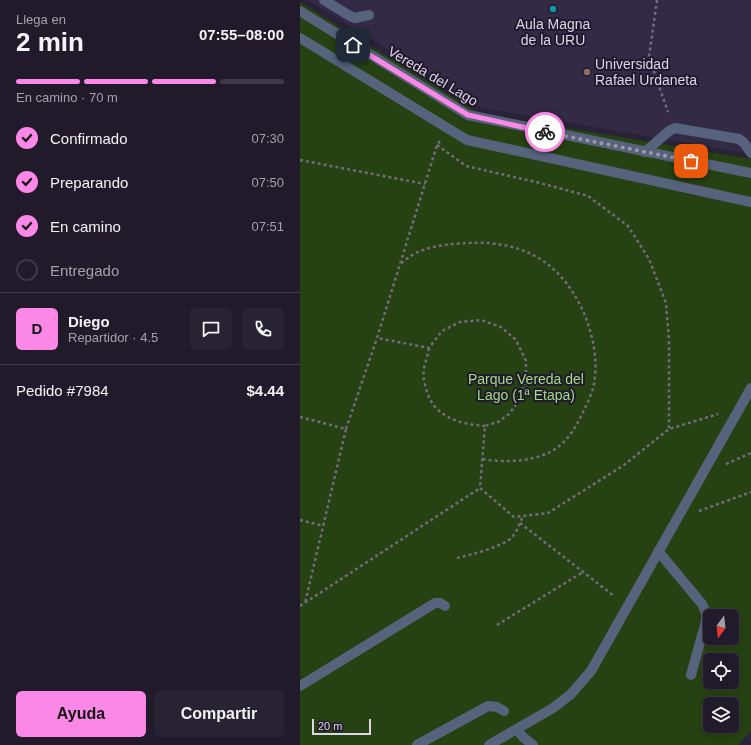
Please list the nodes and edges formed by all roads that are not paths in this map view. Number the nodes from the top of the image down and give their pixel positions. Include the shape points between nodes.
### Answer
1 (324, 0) edge
2 (300, 11) edge
3 (369, 15) dead end
4 (300, 38) edge
5 (645, 152) junction
6 (751, 153) edge
7 (751, 173) edge
8 (751, 202) edge
9 (751, 388) edge
10 (658, 551) junction
11 (445, 606) dead end
12 (691, 675) dead end
13 (300, 686) edge
14 (504, 712) dead end
15 (517, 730) junction
16 (417, 745) edge
17 (489, 745) edge
18 (533, 745) edge

1 - 3 street via 355,18
2 - 5 street, Vereda del Lago via 468,115
4 - 8 street via 467,140
5 - 6 street via 675,128 739,140
5 - 7 street, Vereda del Lago
9 - 10 street
10 - 12 street via 702,604 706,613
10 - 15 street via 591,671 571,694
11 - 13 street via 435,604
14 - 16 street via 497,707 488,706
15 - 17 street
15 - 18 street

